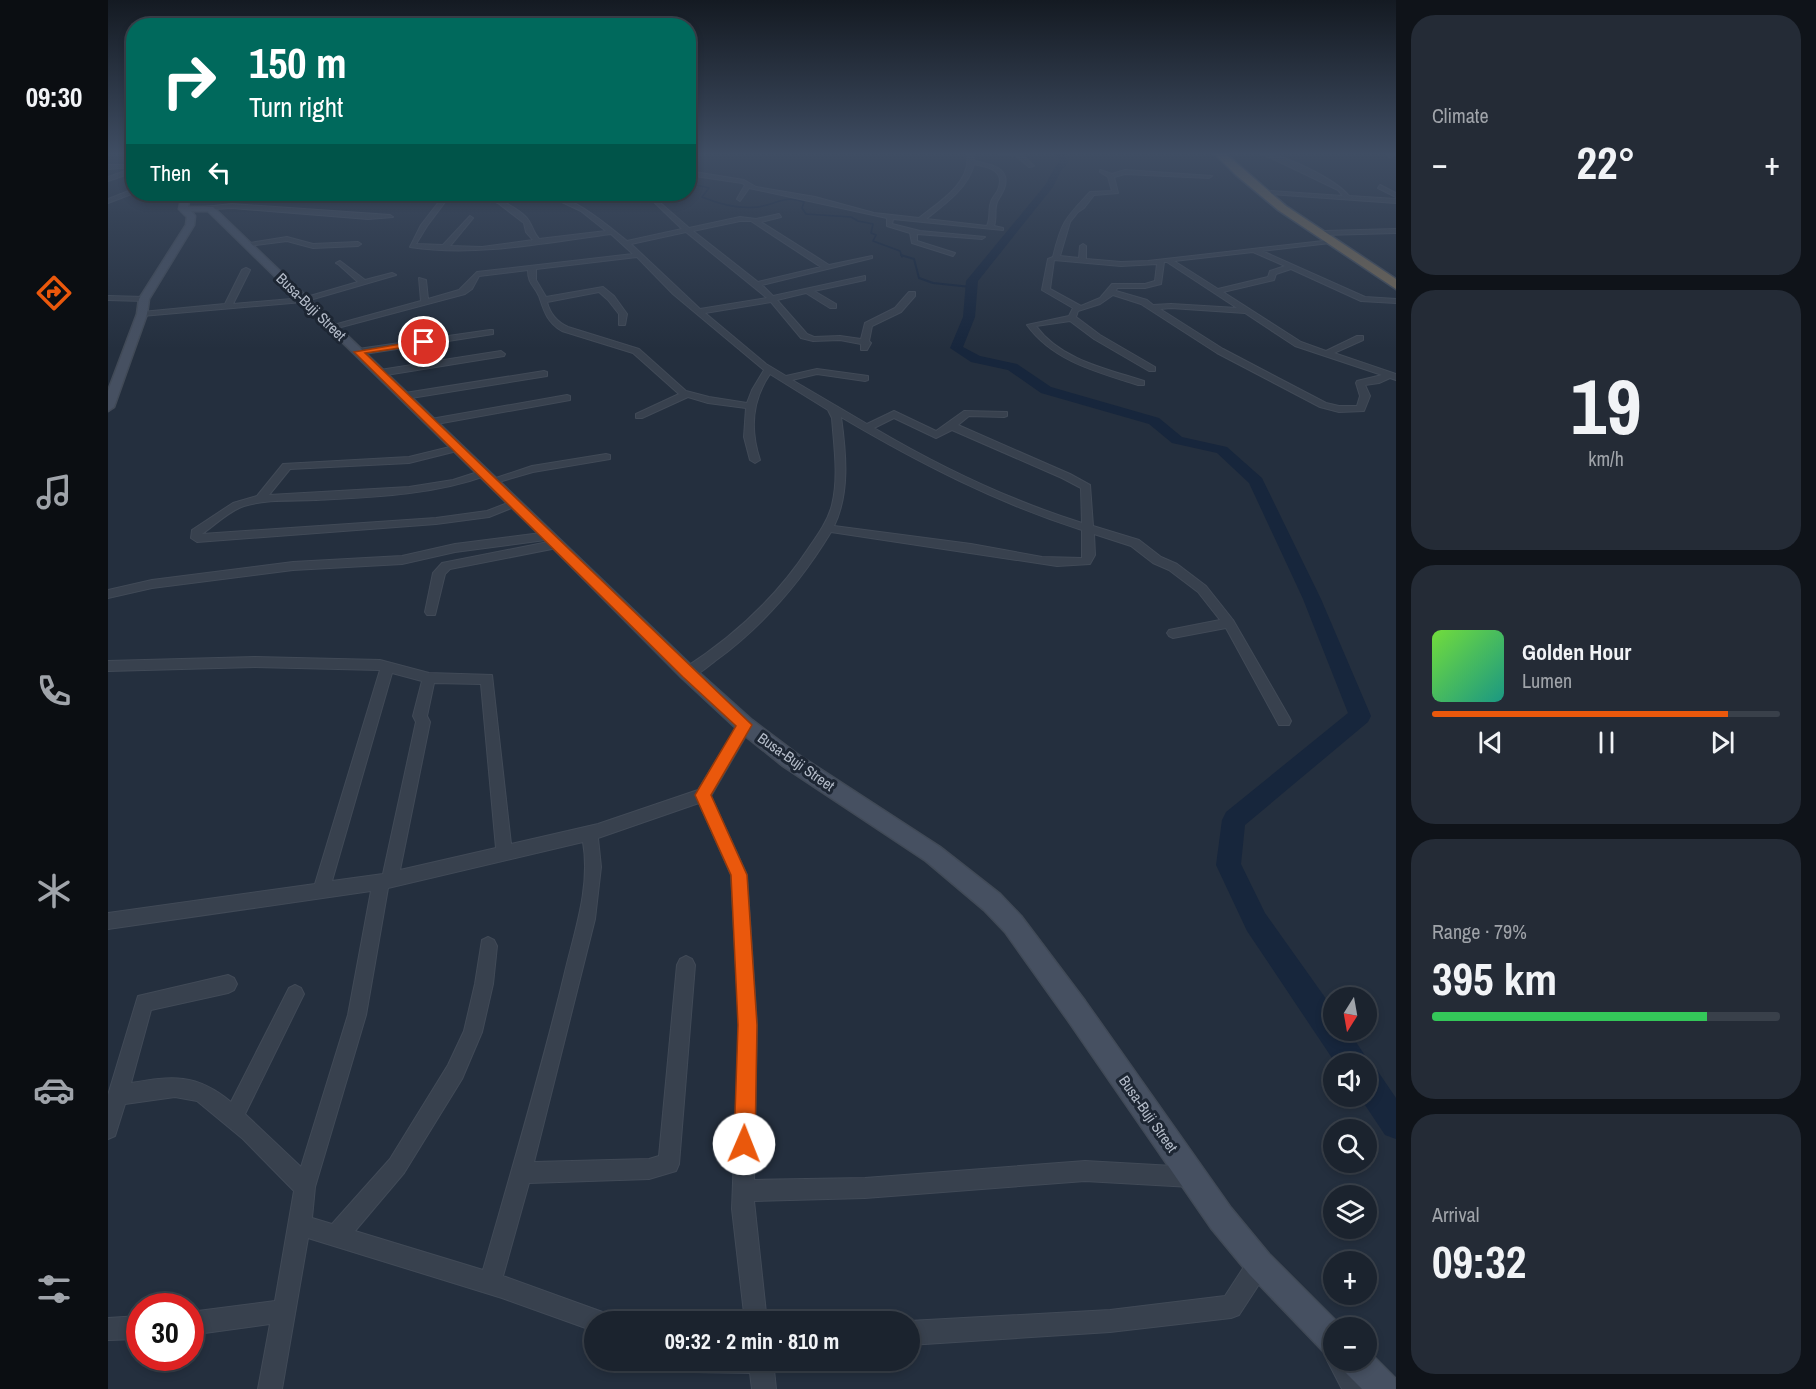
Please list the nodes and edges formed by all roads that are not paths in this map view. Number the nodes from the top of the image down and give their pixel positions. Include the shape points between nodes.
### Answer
1 (890, 218) edge
2 (191, 219) edge
3 (220, 219) edge
4 (430, 219) edge
5 (469, 219) edge
6 (522, 219) edge
7 (594, 219) edge
8 (674, 219) edge
9 (765, 219) edge
10 (902, 219) edge
11 (993, 219) edge
12 (1067, 219) edge
13 (1301, 219) edge
14 (920, 220) joint
15 (755, 221) junction
16 (990, 227) junction
17 (1000, 229) dead end
18 (688, 231) junction
19 (913, 231) junction
20 (1396, 231) edge
21 (611, 232) junction
22 (982, 237) dead end
23 (1327, 237) junction
24 (537, 241) junction
25 (626, 243) junction
26 (247, 244) junction
27 (358, 244) dead end
28 (1083, 246) dead end
29 (444, 249) junction
30 (1255, 250) junction
31 (952, 254) dead end
32 (639, 255) junction
33 (870, 257) dead end
34 (1056, 258) junction
35 (1170, 259) junction
36 (1082, 261) junction
37 (1161, 261) junction
38 (340, 263) dead end
39 (827, 267) junction
40 (1289, 267) junction
41 (532, 268) junction
42 (246, 270) dead end
43 (392, 275) dead end
44 (862, 278) dead end
45 (1396, 279) edge
46 (422, 280) dead end
47 (364, 283) junction
48 (758, 284) junction
49 (1396, 285) edge
50 (808, 291) junction
51 (1218, 291) junction
52 (1112, 292) junction
53 (912, 294) dead end
54 (108, 298) edge
55 (774, 298) junction
56 (144, 299) junction
57 (303, 300) junction
58 (544, 300) junction
59 (1396, 301) edge
60 (425, 303) junction
61 (228, 306) junction
62 (833, 306) dead end
63 (1153, 307) junction
64 (1081, 309) junction
65 (700, 311) junction
66 (1248, 311) junction
67 (142, 314) junction
68 (1072, 318) junction
69 (622, 323) dead end
70 (333, 328) junction
71 (490, 332) dead end
72 (1360, 338) dead end
73 (358, 352) junction
74 (501, 354) dead end
75 (1325, 354) junction
76 (769, 369) junction
77 (1152, 369) dead end
78 (380, 373) junction
79 (544, 374) dead end
80 (1393, 376) edge
81 (788, 378) junction
82 (865, 378) dead end
83 (1141, 383) dead end
84 (687, 394) junction
85 (405, 396) junction
86 (567, 398) dead end
87 (752, 406) junction
88 (108, 407) edge
89 (832, 408) junction
90 (1004, 414) dead end
91 (639, 416) dead end
92 (431, 422) junction
93 (951, 426) junction
94 (867, 428) junction
95 (458, 448) junction
96 (606, 457) dead end
97 (755, 460) dead end
98 (488, 477) junction
99 (261, 498) junction
100 (515, 503) junction
101 (828, 528) junction
102 (1086, 528) junction
103 (553, 540) junction
104 (108, 594) edge
105 (431, 612) dead end
106 (1229, 623) junction
107 (1173, 633) dead end
108 (108, 666) edge
109 (387, 668) junction
110 (688, 673) junction
111 (429, 678) junction
112 (1284, 721) dead end
113 (745, 725) junction
114 (703, 795) junction
115 (589, 834) junction
116 (504, 853) junction
117 (385, 881) junction
118 (321, 891) junction
119 (108, 921) edge
120 (488, 946) dead end
121 (686, 965) dead end
122 (228, 984) dead end
123 (295, 994) dead end
124 (118, 1095) junction
125 (233, 1118) junction
126 (108, 1129) edge
127 (521, 1173) junction
128 (1191, 1177) junction
129 (305, 1187) junction
130 (743, 1191) junction
131 (300, 1225) junction
132 (337, 1235) junction
133 (1258, 1264) junction
134 (490, 1283) junction
135 (285, 1311) junction
136 (755, 1311) edge
137 (584, 1316) edge
138 (204, 1322) edge
139 (126, 1328) edge
140 (108, 1329) edge
141 (1323, 1330) edge
142 (920, 1332) edge
143 (762, 1371) edge
144 (1345, 1371) edge
145 (1366, 1371) edge
146 (270, 1389) edge
147 (764, 1389) edge
148 (1355, 1389) edge
149 (1384, 1389) edge

1 - 19 street via 891,227
2 - 56 street
3 - 26 street, Busa-Buji Street
4 - 29 street via 411,246
5 - 29 street
6 - 24 street
7 - 21 street
8 - 18 street
9 - 15 street
10 - 14 street
11 - 16 street
12 - 34 street
13 - 23 highway
14 - 16 street
15 - 18 street via 740,219
15 - 39 street
16 - 17 street
18 - 25 street
18 - 48 street
19 - 22 street
19 - 31 street via 914,242
20 - 23 street
21 - 24 street
21 - 25 street
23 - 30 street
23 - 45 highway
23 - 49 highway
24 - 29 street via 482,249
25 - 32 street
26 - 27 street via 287,240 313,246
26 - 57 street, Busa-Buji Street
28 - 36 street
30 - 35 street
30 - 40 street
32 - 41 street
32 - 65 street
33 - 39 street
34 - 36 street
34 - 64 street via 1051,259 1046,290
35 - 37 street
35 - 51 street
36 - 37 street via 1128,265
37 - 52 street via 1158,282 1115,286
38 - 47 street
39 - 48 street
40 - 51 street via 1273,273 1271,278
40 - 59 street via 1364,299
41 - 58 street via 532,280
41 - 60 street via 477,274 462,292
42 - 61 street
43 - 47 street
44 - 50 street
46 - 60 street
47 - 57 street
48 - 55 street
50 - 55 street
50 - 62 street
51 - 66 street
52 - 63 street
52 - 64 street via 1095,305
53 - 55 street via 898,310 868,325 865,346 840,338 807,338
54 - 56 street
55 - 65 street
56 - 67 street
57 - 61 street
57 - 70 street, Busa-Buji Street
58 - 69 street via 600,289 623,314
58 - 84 street via 545,309 556,324 636,351 674,387
60 - 70 street
61 - 67 street
63 - 66 street
63 - 80 street via 1220,351 1330,407 1361,409 1365,396 1360,383
64 - 68 street via 1074,310
65 - 76 street
66 - 75 street via 1298,344
67 - 88 street
68 - 77 street via 1096,337
68 - 83 street via 1031,325 1047,342 1077,360
70 - 73 street, Busa-Buji Street
71 - 73 street
72 - 75 street
73 - 78 street, Busa-Buji Street
74 - 78 street
75 - 80 street
76 - 81 street
76 - 87 street via 757,385
78 - 85 street, Busa-Buji Street
79 - 85 street
81 - 82 street via 822,370
81 - 89 street
84 - 87 street
84 - 91 street
85 - 92 street, Busa-Buji Street
86 - 92 street
87 - 97 street via 747,438
89 - 94 street
89 - 101 street via 837,418 839,494
90 - 93 street via 967,413
92 - 95 street, Busa-Buji Street
93 - 94 street via 936,435 894,414
93 - 102 street via 1086,487
94 - 102 street via 969,483
95 - 98 street, Busa-Buji Street
95 - 99 street via 409,460 287,466
96 - 98 street
98 - 99 street via 413,490
98 - 100 street, Busa-Buji Street
99 - 100 street via 237,505 196,533 197,537 436,521 489,514
100 - 103 street, Busa-Buji Street
101 - 102 street via 1064,564 1086,561
101 - 110 street via 790,584 752,627
102 - 106 street via 1143,547 1202,589
103 - 104 street via 454,548 402,560 293,566 152,584
103 - 105 street via 446,566 439,573
103 - 110 street, Busa-Buji Street
106 - 107 street
106 - 112 street
108 - 109 street via 255,662
109 - 111 street
109 - 118 street
110 - 113 street, Busa-Buji Street
111 - 116 street via 488,679
111 - 117 street via 420,716 423,722
113 - 114 street
113 - 128 street, Busa-Buji Street via 790,760 933,854 992,902 1069,1000
114 - 115 street
114 - 130 street via 739,875 748,1025
115 - 116 street
115 - 127 street via 593,848 591,888 583,930
116 - 117 street
117 - 118 street
117 - 129 street via 357,1015
118 - 119 street
120 - 132 street via 473,1032 455,1072 397,1166
121 - 127 street via 669,1164 649,1169
122 - 124 street via 144,1002
123 - 125 street
124 - 125 street via 192,1088 209,1096
124 - 126 street
125 - 129 street
127 - 134 street
128 - 130 street via 1085,1171 865,1188
128 - 133 street, Busa-Buji Street
129 - 131 street
130 - 136 street
131 - 132 street
131 - 135 street
132 - 134 street
133 - 141 street, Busa-Buji Street
133 - 142 street via 1232,1307 1110,1321
134 - 137 street
135 - 138 street
135 - 146 street
139 - 140 street
143 - 147 street
144 - 148 street
145 - 149 street

